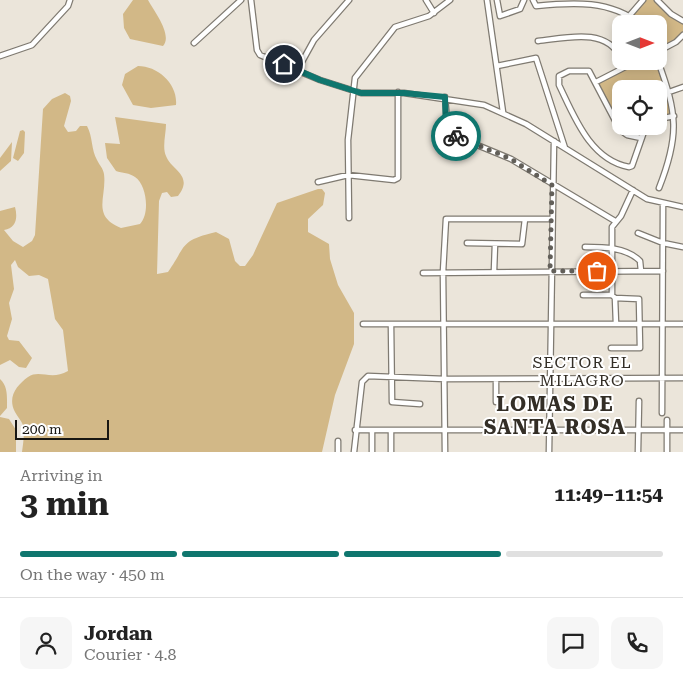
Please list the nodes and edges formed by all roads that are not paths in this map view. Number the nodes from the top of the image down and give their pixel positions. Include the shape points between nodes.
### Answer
1 (70, 0) edge
2 (241, 0) edge
3 (251, 0) edge
4 (349, 0) edge
5 (426, 0) edge
6 (450, 0) edge
7 (487, 0) edge
8 (497, 0) edge
9 (524, 0) edge
10 (643, 0) edge
11 (657, 0) edge
12 (581, 1) edge
13 (533, 2) edge
14 (557, 2) edge
15 (605, 2) edge
16 (434, 13) junction
17 (630, 15) joint
18 (683, 21) edge
19 (683, 36) edge
20 (538, 41) dead end
21 (194, 43) dead end
22 (612, 45) edge
23 (668, 46) edge
24 (0, 56) edge
25 (497, 66) junction
26 (298, 70) junction
27 (620, 70) edge
28 (661, 70) edge
29 (596, 82) junction
30 (683, 87) edge
31 (352, 90) junction
32 (398, 92) junction
33 (669, 92) junction
34 (445, 97) junction
35 (502, 112) junction
36 (674, 116) junction
37 (667, 117) edge
38 (642, 135) edge
39 (641, 138) junction
40 (554, 141) junction
41 (565, 148) junction
42 (348, 175) junction
43 (318, 182) dead end
44 (552, 185) junction
45 (659, 188) dead end
46 (633, 190) junction
47 (663, 204) junction
48 (683, 207) edge
49 (349, 218) dead end
50 (525, 219) junction
51 (552, 219) junction
52 (615, 221) junction
53 (638, 233) dead end
54 (663, 243) junction
55 (467, 244) dead end
56 (495, 244) junction
57 (584, 247) dead end
58 (683, 247) edge
59 (612, 248) junction
60 (550, 271) junction
61 (612, 271) junction
62 (641, 271) junction
63 (663, 271) junction
64 (443, 272) junction
65 (494, 272) junction
66 (423, 273) dead end
67 (583, 295) dead end
68 (614, 297) junction
69 (363, 324) dead end
70 (391, 324) junction
71 (444, 324) junction
72 (551, 324) junction
73 (616, 324) junction
74 (640, 324) junction
75 (662, 324) junction
76 (683, 324) edge
77 (611, 348) dead end
78 (392, 376) junction
79 (551, 377) junction
80 (683, 378) edge
81 (445, 379) junction
82 (496, 379) junction
83 (662, 379) junction
84 (639, 401) dead end
85 (496, 402) dead end
86 (420, 404) dead end
87 (662, 413) dead end
88 (667, 420) dead end
89 (355, 430) junction
90 (372, 430) junction
91 (391, 430) junction
92 (445, 430) junction
93 (481, 430) dead end
94 (502, 430) dead end
95 (549, 430) junction
96 (667, 430) junction
97 (683, 430) edge
98 (638, 431) junction
99 (338, 441) dead end
100 (338, 452) edge
101 (354, 452) edge
102 (372, 452) edge
103 (391, 452) edge
104 (445, 452) edge
105 (549, 452) edge
106 (638, 452) edge
107 (667, 452) edge

1 - 24 street via 36,42
2 - 21 street
3 - 26 street via 258,53
4 - 26 street via 314,40
5 - 16 street
6 - 16 street
7 - 25 street
8 - 9 street via 500,16 520,9
10 - 17 street
11 - 18 street
12 - 14 street
12 - 15 street
13 - 14 street via 536,6
15 - 17 street
16 - 31 street via 395,27 358,71
19 - 23 street
20 - 22 street via 597,38
25 - 35 street
25 - 41 street via 536,58
26 - 31 street
27 - 29 street
28 - 33 street
29 - 39 street via 622,132
29 - 39 street via 586,70 565,72 558,78 590,144 629,167 633,164
30 - 33 street
31 - 32 street via 370,94
31 - 42 street
32 - 34 street
32 - 42 street via 398,178
33 - 36 street
34 - 35 street via 479,103
34 - 44 street via 448,133 511,159
35 - 40 street
36 - 37 street
36 - 45 street via 673,148
38 - 39 street
40 - 41 street
40 - 44 street
41 - 46 street
42 - 43 street
42 - 49 street
44 - 51 street
44 - 52 street
46 - 47 street
46 - 52 street via 621,216
47 - 48 street
47 - 54 street
50 - 51 street
50 - 56 street via 522,244
50 - 64 street via 446,219
51 - 60 street
52 - 59 street
53 - 54 street
54 - 58 street
54 - 63 street
55 - 56 street
56 - 65 street
57 - 59 street
59 - 61 street
59 - 62 street via 638,258
60 - 61 street
60 - 65 street
60 - 72 street
61 - 62 street
61 - 68 street
62 - 63 street
63 - 75 street
64 - 65 street
64 - 66 street
64 - 71 street
67 - 68 street
68 - 73 street
68 - 74 street via 639,299
69 - 70 street
70 - 71 street
70 - 78 street
71 - 72 street
71 - 81 street
72 - 73 street
72 - 79 street
73 - 74 street
74 - 75 street
74 - 77 street via 640,348
75 - 76 street
75 - 83 street
78 - 81 street
78 - 86 street via 393,403
78 - 89 street via 368,376 364,379
79 - 82 street
79 - 83 street
79 - 95 street
80 - 83 street
81 - 82 street
81 - 92 street
82 - 85 street
83 - 87 street
84 - 98 street
88 - 96 street
89 - 90 street
89 - 101 street
90 - 91 street
90 - 102 street
91 - 92 street
91 - 103 street
92 - 93 street
92 - 104 street
94 - 95 street
95 - 98 street
95 - 105 street
96 - 97 street
96 - 98 street
96 - 107 street
98 - 106 street
99 - 100 street

